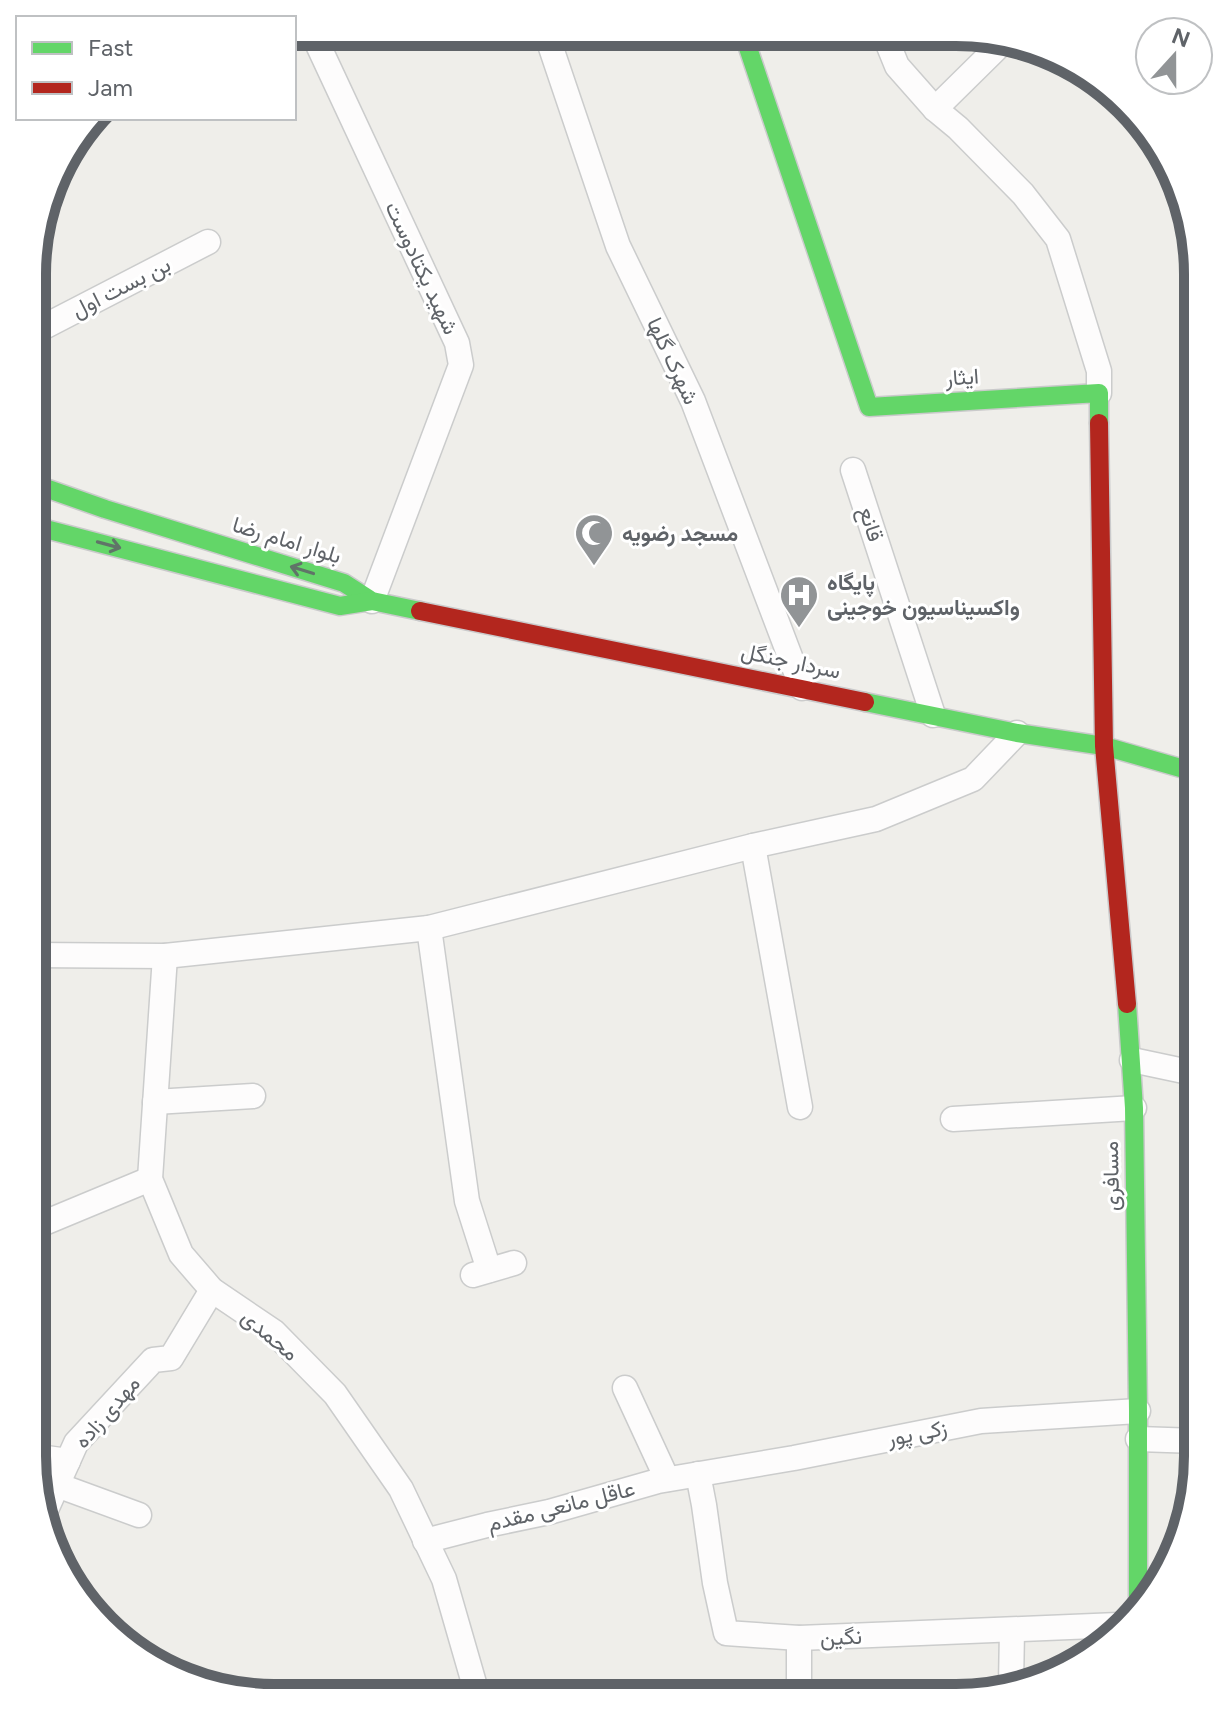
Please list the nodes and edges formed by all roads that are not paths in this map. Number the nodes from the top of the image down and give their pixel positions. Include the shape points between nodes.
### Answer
1 (319, 46) edge
2 (550, 46) edge
3 (747, 46) edge
4 (889, 46) edge
5 (995, 50) edge
6 (935, 109) junction
7 (208, 242) dead end
8 (46, 326) edge
9 (1099, 393) junction
10 (853, 470) dead end
11 (46, 492) edge
12 (46, 529) edge
13 (372, 601) junction
14 (802, 688) junction
15 (933, 715) junction
16 (1017, 733) junction
17 (1104, 746) junction
18 (1184, 769) edge
19 (753, 846) junction
20 (429, 928) junction
21 (46, 955) edge
22 (165, 956) junction
23 (1132, 1060) junction
24 (1184, 1071) edge
25 (253, 1096) dead end
26 (155, 1102) junction
27 (800, 1107) dead end
28 (1134, 1108) junction
29 (953, 1119) dead end
30 (150, 1179) junction
31 (46, 1222) edge
32 (514, 1263) dead end
33 (212, 1290) junction
34 (625, 1388) dead end
35 (1138, 1411) junction
36 (1138, 1439) junction
37 (1184, 1441) edge
38 (46, 1458) edge
39 (68, 1461) junction
40 (698, 1474) junction
41 (667, 1479) junction
42 (57, 1485) junction
43 (51, 1499) edge
44 (139, 1515) dead end
45 (425, 1541) junction
46 (1149, 1578) edge
47 (1109, 1625) edge
48 (1012, 1630) junction
49 (799, 1638) junction
50 (1011, 1677) edge
51 (474, 1684) edge
52 (799, 1684) edge

1 - 13 street, شهید یکتادوست via 457,343 461,365
2 - 14 street, شهرک گلها via 618,246 693,401
3 - 9 street, ایثار via 869,407
4 - 6 street via 897,66
5 - 6 street
6 - 9 street via 1023,194 1058,239 1099,371
7 - 8 street, بن بست اول
9 - 17 street
10 - 15 street, قانع
13 -> 11 street, بلوار امام رضا via 344,583
12 -> 13 street via 340,606
13 - 14 street, سردار جنگل
14 - 15 street, سردار جنگل
15 - 16 street, سردار جنگل
16 - 17 street, سردار جنگل
16 - 19 street via 973,779 876,819
17 - 18 street, سردار جنگل
17 - 23 street, مسافری
19 - 20 street
19 - 27 street
20 - 22 street
20 - 32 street via 481,1273
21 - 22 street
22 - 26 street, محمدی
23 - 24 street
23 - 28 street, مسافری
25 - 26 street
26 - 30 street, محمدی
28 - 29 street
28 - 35 street, مسافری
30 - 31 street
30 - 33 street, محمدی via 181,1254
33 - 39 street, مهدی زاده via 171,1358 153,1360 76,1443
33 - 45 street, محمدی via 274,1332 335,1394 401,1489
34 - 41 street
35 - 36 street, مسافری
35 - 40 street, زکی پور via 981,1421
36 - 37 street
36 - 46 street, مسافری
38 - 39 street
39 - 42 street, مهدی زاده
40 - 41 street, عاقل مانعی مقدم
40 - 49 street, نگین via 726,1633
41 - 45 street, عاقل مانعی مقدم
42 - 43 street, مهدی زاده
42 - 44 street
45 - 51 street, محمدی via 444,1579
47 - 48 street, نگین
48 - 49 street, نگین
48 - 50 street
49 - 52 street

